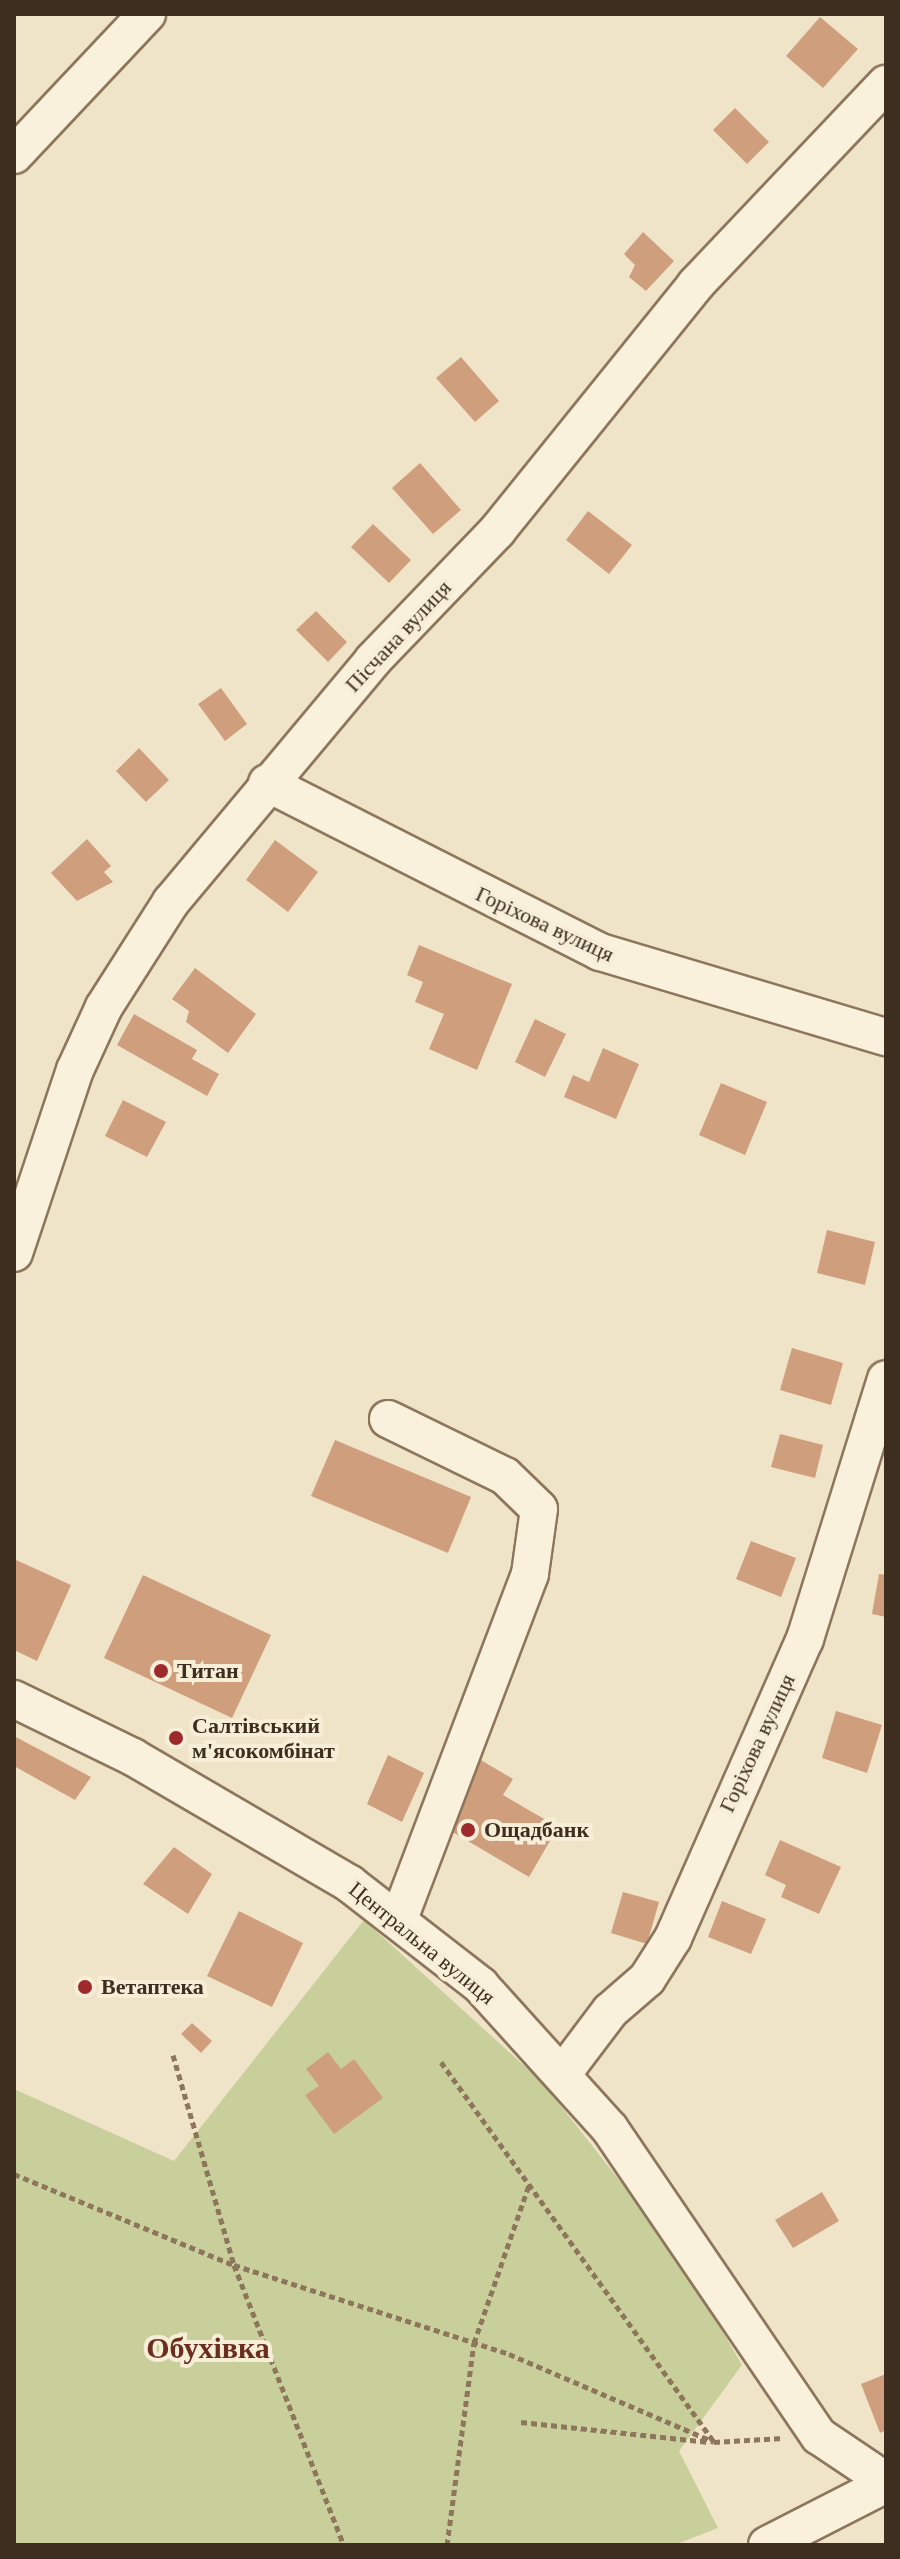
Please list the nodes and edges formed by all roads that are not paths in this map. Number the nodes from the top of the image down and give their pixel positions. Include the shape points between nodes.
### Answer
1 (147, 14) edge
2 (886, 84) edge
3 (14, 155) edge
4 (267, 783) junction
5 (886, 1037) edge
6 (14, 1253) edge
7 (886, 1379) edge
8 (388, 1419) dead end
9 (14, 1699) edge
10 (399, 1919) junction
11 (564, 2072) junction
12 (886, 2482) edge
13 (767, 2545) edge

1 - 3 street
2 - 4 street, Пісчана вулиця via 696,284 497,531
4 - 5 street, Горіхова вулиця via 600,952
4 - 6 street, Пісчана вулиця via 171,902 104,1007 37,1169
7 - 11 street, Горіхова вулиця via 805,1639 673,1938 647,1979 610,2011
8 - 10 street via 505,1476 539,1509 530,1574
9 - 10 street, Центральна вулиця via 133,1757
10 - 11 street, Центральна вулиця via 480,1985
11 - 12 street, Центральна вулиця via 819,2436
12 - 13 street, Центральна вулиця

